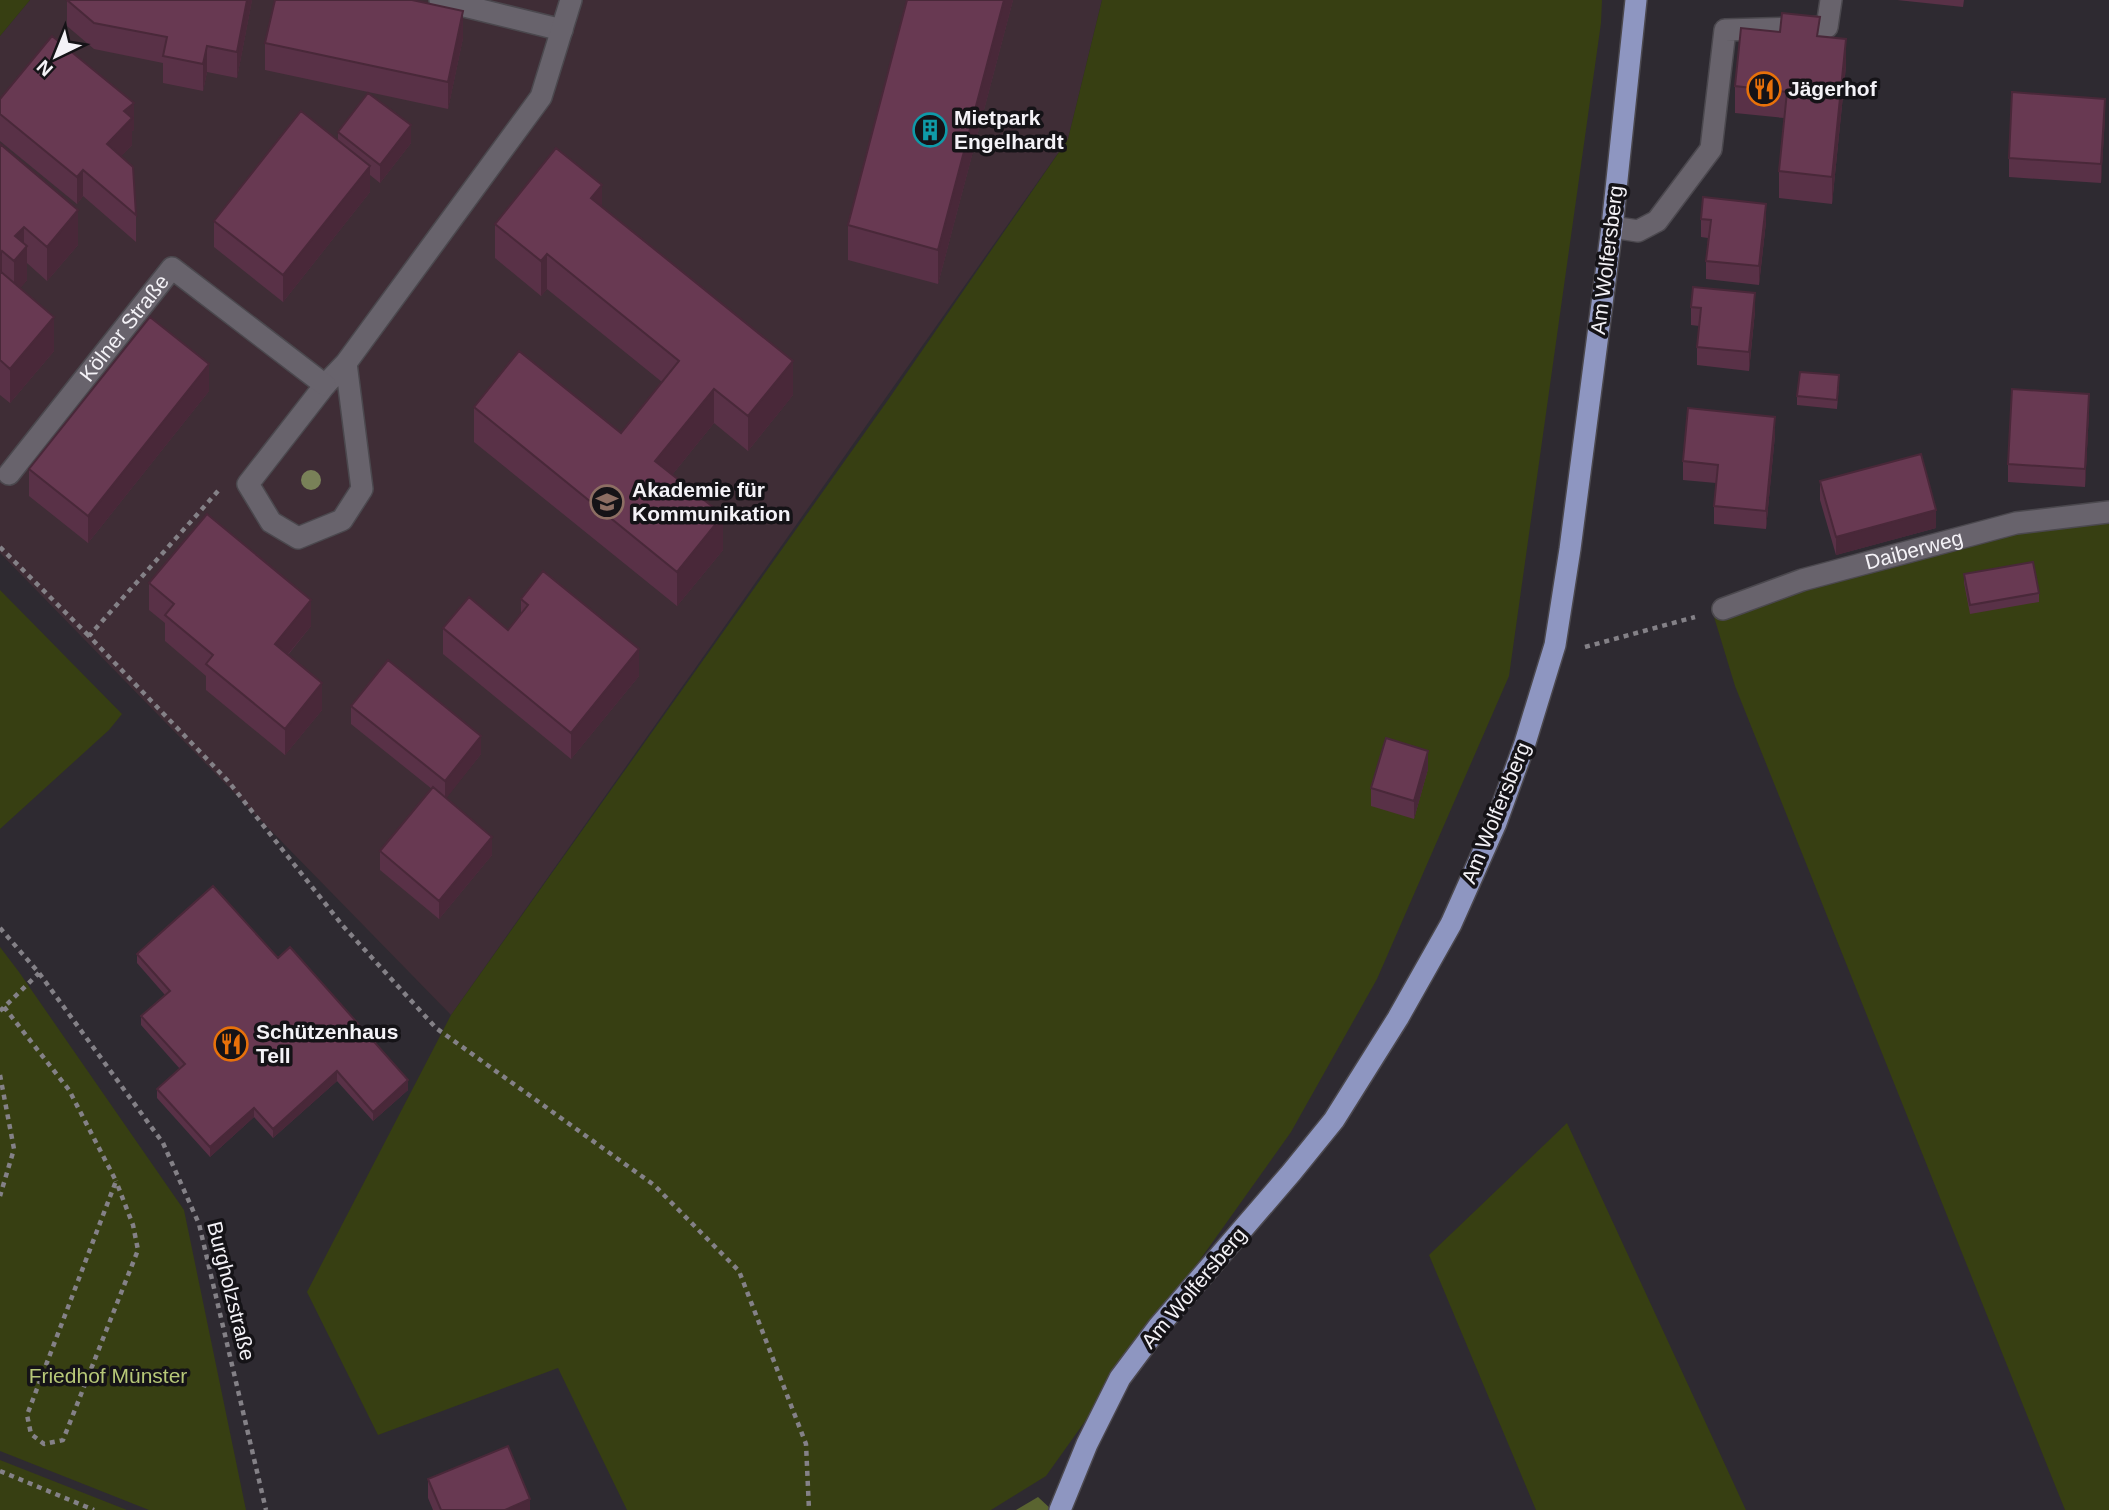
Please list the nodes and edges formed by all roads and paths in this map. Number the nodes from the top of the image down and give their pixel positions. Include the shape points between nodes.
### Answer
1 (440, 0) edge
2 (571, 0) edge
3 (1636, 0) edge
4 (1831, 0) edge
5 (562, 30) junction
6 (1612, 227) junction
7 (346, 363) junction
8 (325, 385) junction
9 (9, 474) dead end
10 (248, 484) junction
11 (2109, 512) edge
12 (0, 547) edge
13 (1723, 609) joint
14 (89, 636) junction
15 (1581, 648) dead end
16 (0, 928) edge
17 (39, 973) junction
18 (2, 1009) edge
19 (0, 1075) edge
20 (117, 1181) junction
21 (0, 1196) edge
22 (0, 1471) edge
23 (94, 1510) edge
24 (266, 1510) edge
25 (809, 1510) edge
26 (1059, 1510) edge

1 - 5 street
2 - 5 street
3 - 6 main road, Am Wolfersberg
4 - 6 street via 1827,27 1725,30 1711,149 1657,221 1638,231
5 - 7 street via 541,97
6 - 26 main road, Am Wolfersberg via 1555,645 1496,823 1451,923 1334,1120 1120,1378
7 - 8 street
7 - 10 street via 362,489 341,520 298,538 271,522
8 - 9 street, Kölner Straße via 172,268
8 - 10 street
10 - 14 path via 221,487
11 - 13 street, Daiberweg via 2016,523 1802,580
12 - 14 path
13 - 15 path
14 - 25 path via 228,781 343,926 436,1028 654,1185 739,1270 806,1444
16 - 17 path, Burgholzstraße
17 - 18 path
17 - 24 path, Burgholzstraße via 163,1143 200,1224
18 - 20 path via 69,1090
19 - 21 path via 13,1149
20 - 20 path via 27,1415 31,1434 44,1444 63,1440 138,1250
22 - 23 path

